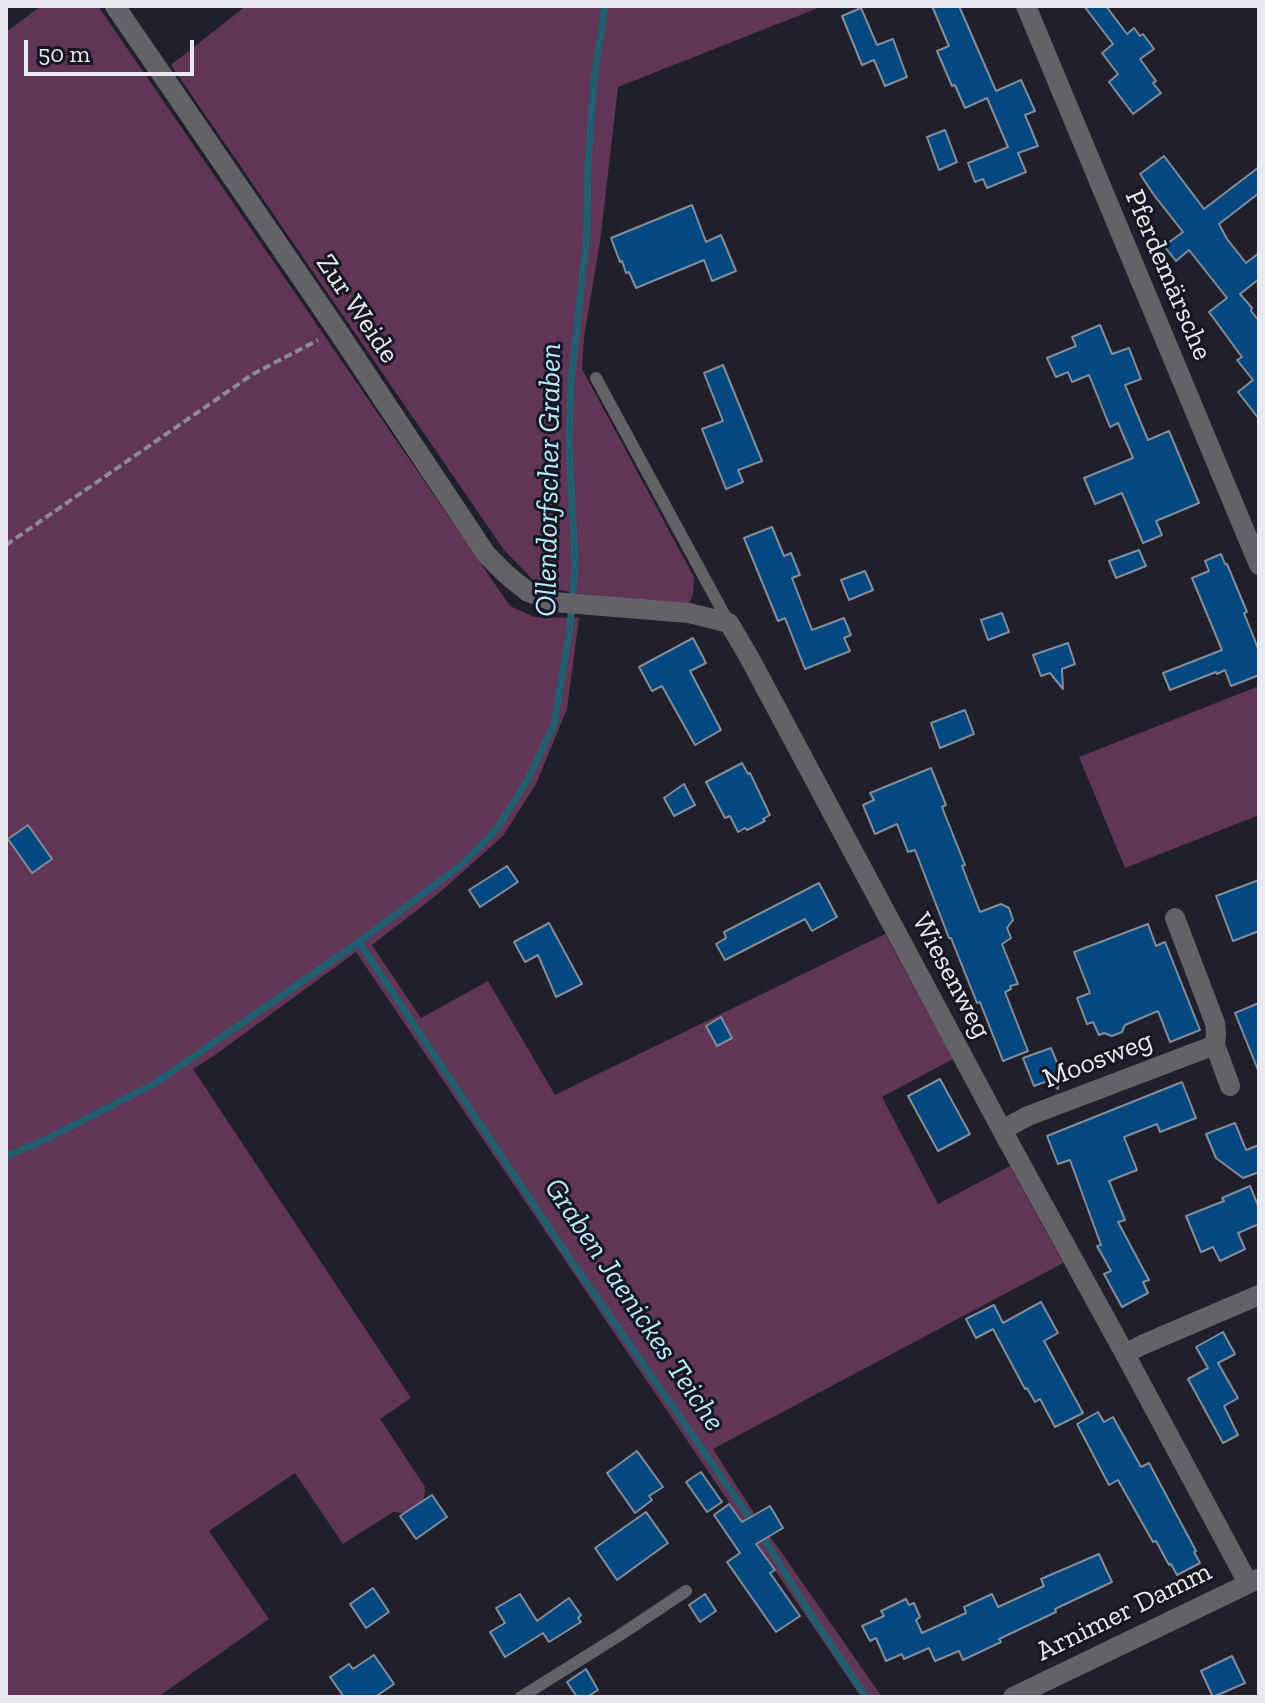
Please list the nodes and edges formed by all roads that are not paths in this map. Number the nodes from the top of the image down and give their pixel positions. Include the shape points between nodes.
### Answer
1 (115, 6) edge
2 (1026, 6) edge
3 (596, 378) dead end
4 (1259, 565) edge
5 (729, 623) junction
6 (1175, 918) dead end
7 (1215, 1045) junction
8 (1230, 1086) dead end
9 (1002, 1130) junction
10 (1259, 1295) edge
11 (1125, 1354) junction
12 (1254, 1581) edge
13 (686, 1591) dead end
14 (521, 1697) edge
15 (1013, 1697) edge

1 - 5 street, Zur Weide via 486,554 528,592 554,602 689,613
2 - 4 street, Pferdemärsche
3 - 5 lane, Wiesenweg
5 - 9 street, Wiesenweg
6 - 7 street via 1215,1023
7 - 8 street
7 - 9 street, Moosweg
9 - 11 street, Wiesenweg
10 - 11 street
11 - 12 street, Wiesenweg
12 - 15 street, Arnimer Damm
13 - 14 lane

